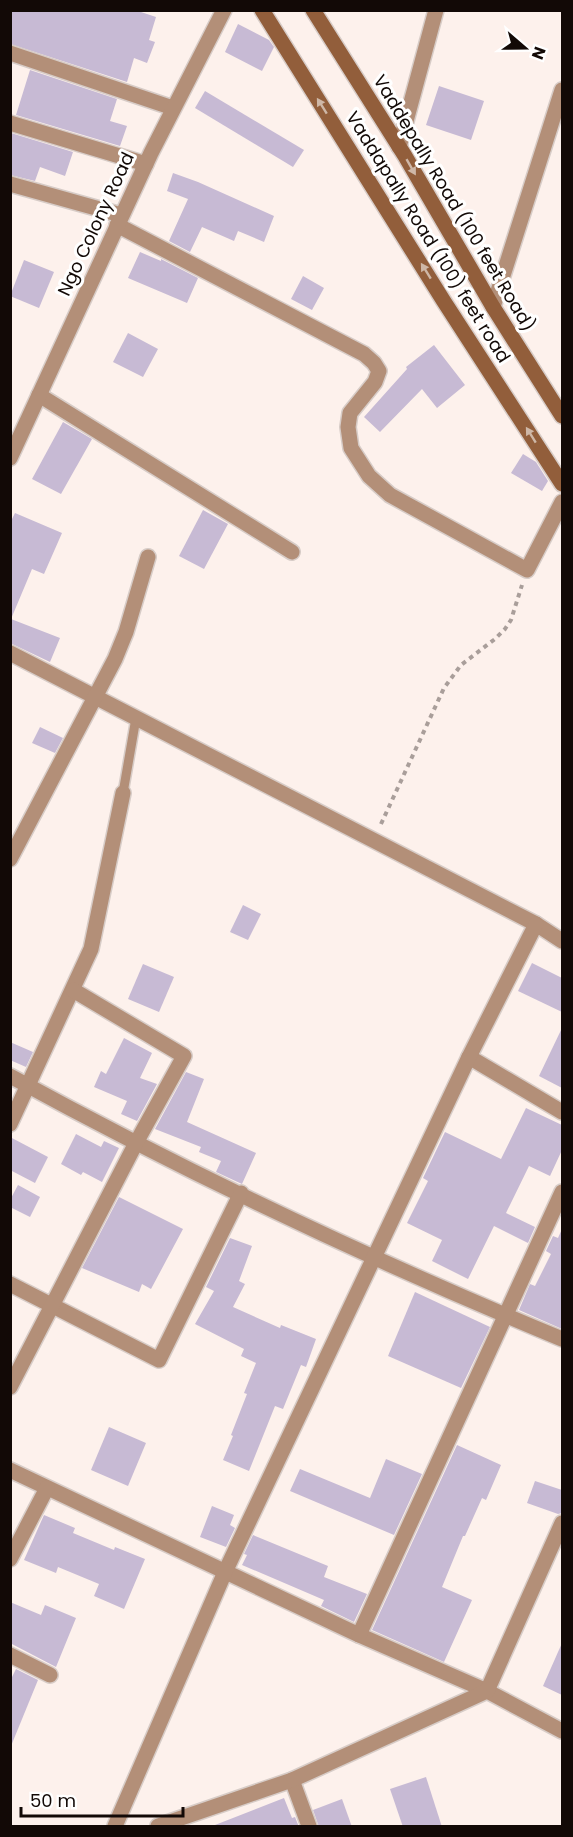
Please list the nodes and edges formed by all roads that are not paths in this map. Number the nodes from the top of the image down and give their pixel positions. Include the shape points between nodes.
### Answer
1 (224, 10) edge
2 (262, 10) edge
3 (313, 10) edge
4 (436, 10) edge
5 (10, 53) edge
6 (562, 90) edge
7 (172, 108) junction
8 (10, 123) edge
9 (399, 147) junction
10 (146, 164) junction
11 (10, 184) edge
12 (119, 220) junction
13 (493, 307) junction
14 (39, 395) junction
15 (562, 416) edge
16 (10, 458) edge
17 (562, 484) edge
18 (562, 502) edge
19 (292, 552) dead end
20 (148, 557) dead end
21 (10, 653) edge
22 (96, 697) junction
23 (136, 718) junction
24 (123, 793) joint
25 (10, 859) edge
26 (536, 924) junction
27 (562, 941) edge
28 (73, 990) junction
29 (469, 1057) junction
30 (10, 1076) edge
31 (29, 1086) junction
32 (562, 1112) edge
33 (10, 1124) edge
34 (136, 1143) junction
35 (562, 1192) edge
36 (241, 1193) junction
37 (373, 1258) junction
38 (10, 1284) edge
39 (53, 1305) junction
40 (506, 1316) junction
41 (562, 1339) edge
42 (10, 1387) edge
43 (10, 1470) edge
44 (47, 1488) junction
45 (562, 1523) edge
46 (10, 1559) edge
47 (225, 1572) junction
48 (359, 1635) junction
49 (10, 1655) edge
50 (50, 1675) dead end
51 (487, 1691) junction
52 (562, 1731) edge
53 (292, 1780) junction
54 (115, 1827) edge
55 (158, 1827) edge
56 (309, 1827) edge

1 - 7 street, Ngo Colony Road
17 -> 2 main road, Vaddapally Road (100) feet road
3 - 9 main road, Vaddepally Road (100 feet Road)
4 - 9 street
5 - 7 street
6 - 13 street
7 - 10 street, Ngo Colony Road
8 - 10 street
9 -> 13 main road, Vaddepally Road (100 feet Road)
10 - 12 street, Ngo Colony Road
11 - 12 street
12 - 14 street, Ngo Colony Road
12 - 18 street via 374,363 379,371 375,382 350,413 348,427 351,448 369,476 390,495 527,570
13 - 15 main road, Vaddepally Road (100 feet Road)
14 - 16 street, Ngo Colony Road
14 - 19 street
20 - 22 street via 126,632
21 - 22 street
22 - 23 street
22 - 25 street
23 - 24 lane
23 - 26 street
24 - 28 street via 91,949
26 - 27 street
26 - 29 street
28 - 31 street
28 - 34 street via 184,1056
29 - 32 street
29 - 37 street
30 - 31 street
31 - 33 street
31 - 34 street
34 - 36 street
34 - 39 street
35 - 40 street
36 - 37 street
36 - 39 street via 159,1360
37 - 40 street
37 - 47 street
38 - 39 street
39 - 42 street
40 - 41 street
40 - 48 street
43 - 44 street
44 - 46 street
44 - 47 street
45 - 51 street
47 - 48 street
47 - 54 street
48 - 51 street
49 - 50 street
51 - 52 street
51 - 53 street
53 - 55 street
53 - 56 street

